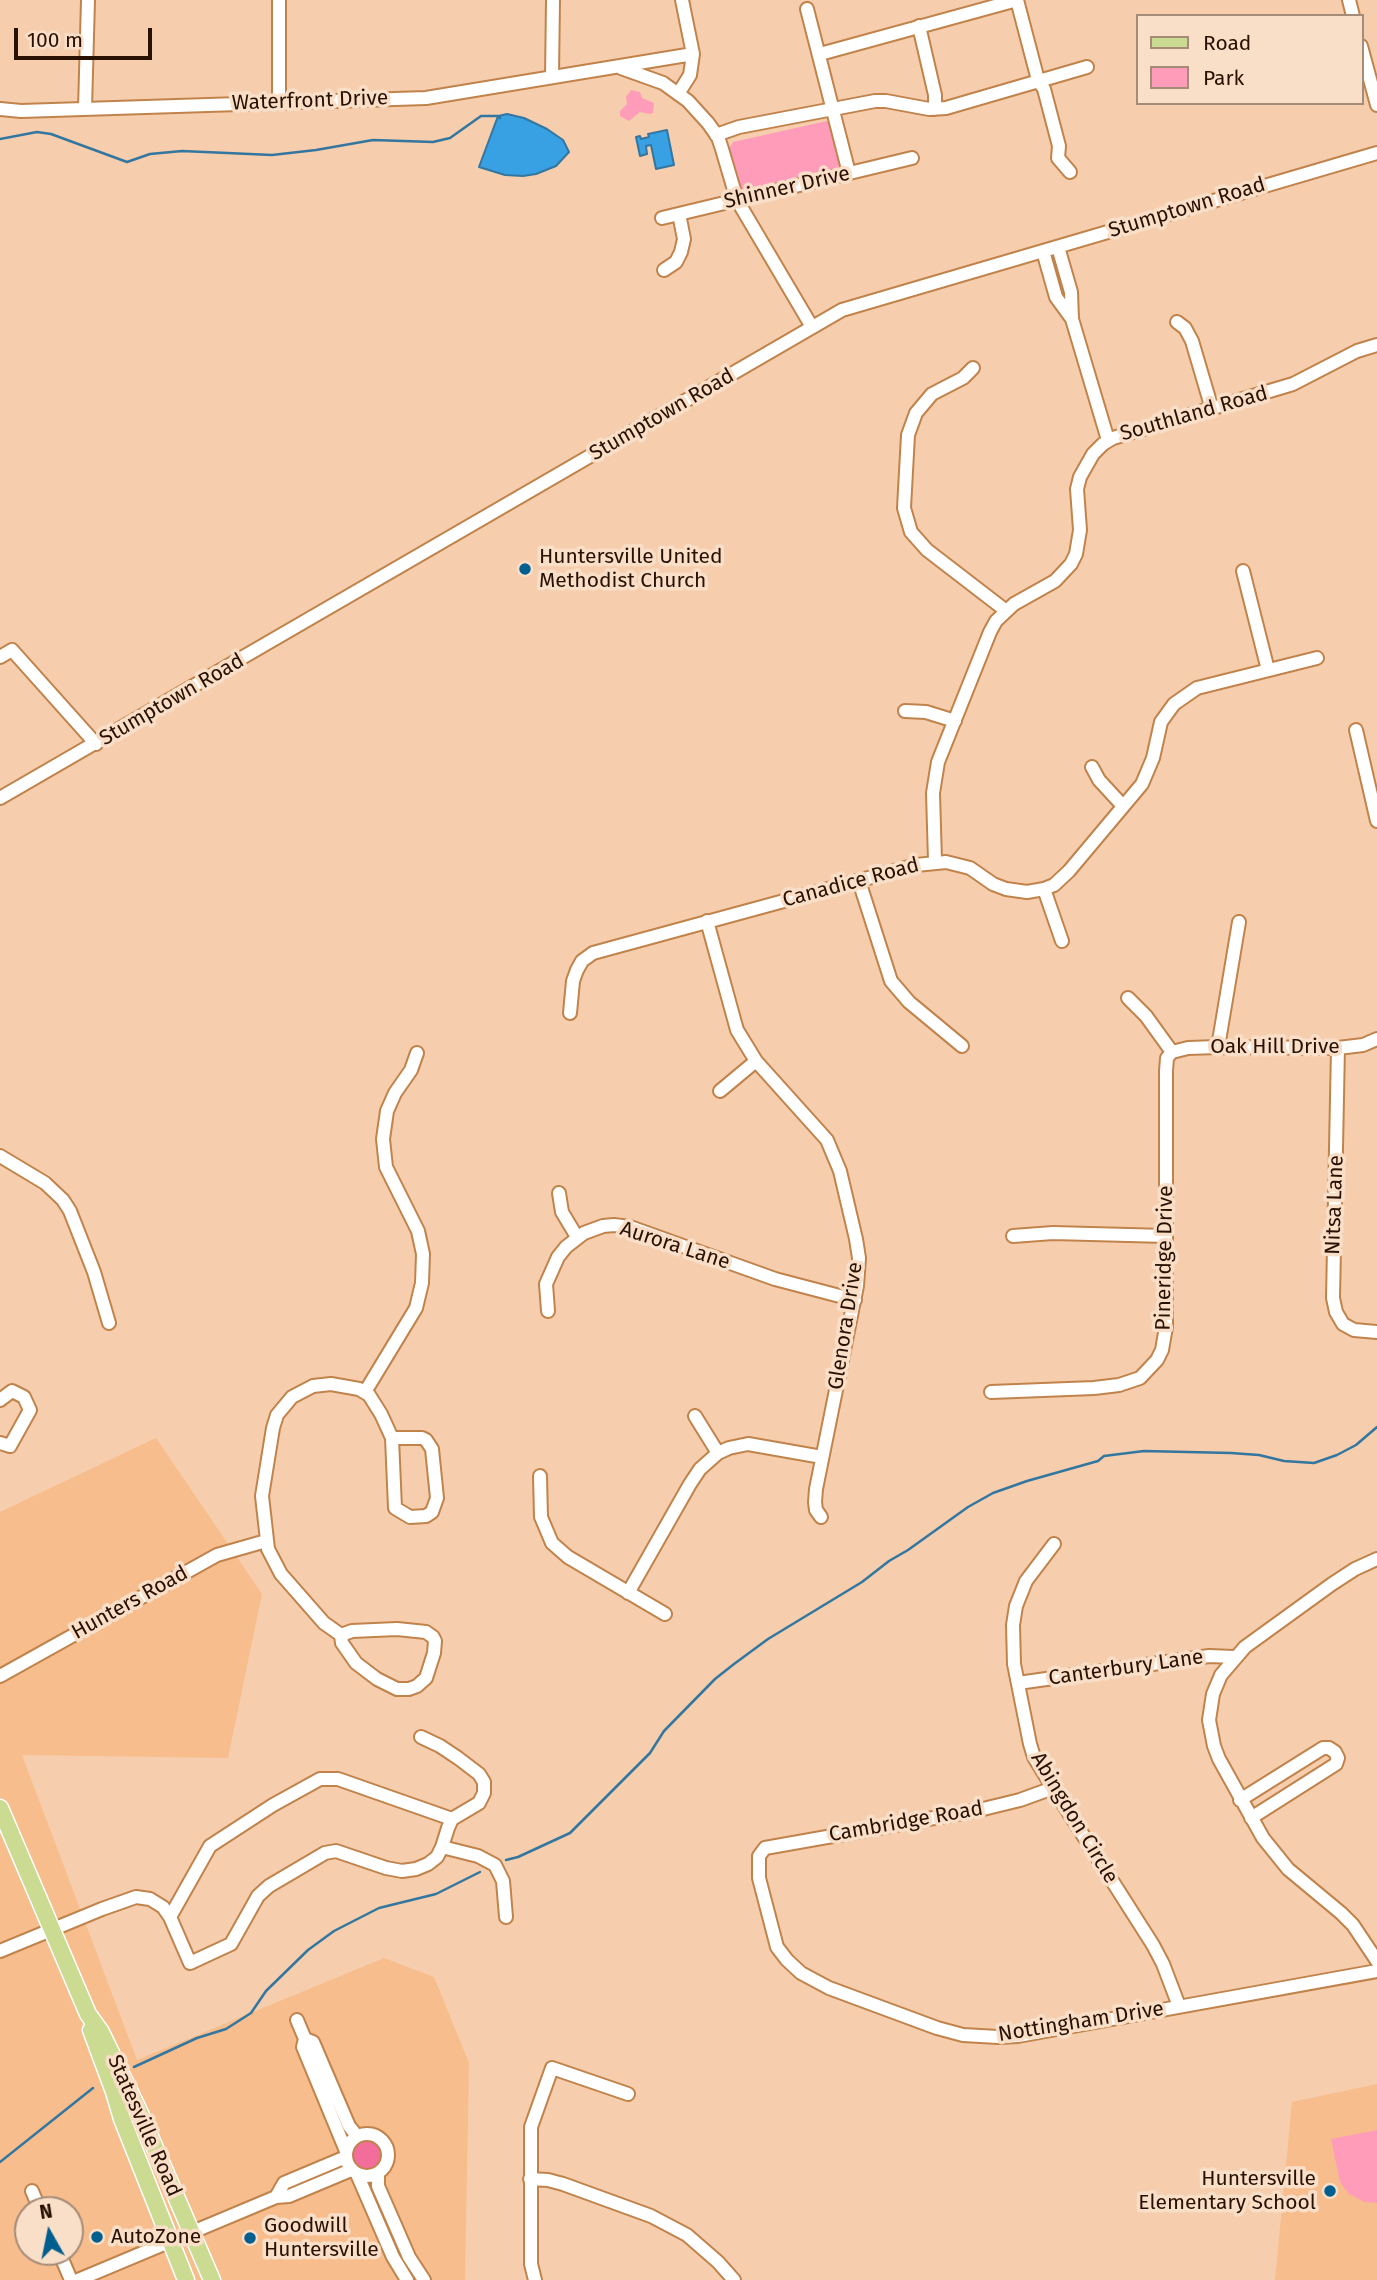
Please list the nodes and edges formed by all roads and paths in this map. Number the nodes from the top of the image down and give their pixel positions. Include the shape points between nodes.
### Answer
1 (88, 0) edge
2 (279, 0) edge
3 (553, 0) edge
4 (682, 0) edge
5 (1017, 0) edge
6 (807, 9) dead end
7 (919, 26) junction
8 (1363, 53) edge
9 (693, 54) junction
10 (820, 54) junction
11 (618, 66) junction
12 (1087, 67) dead end
13 (552, 77) junction
14 (1038, 79) junction
15 (678, 94) junction
16 (279, 102) junction
17 (1377, 105) edge
18 (85, 108) junction
19 (0, 109) edge
20 (834, 109) junction
21 (935, 109) junction
22 (716, 135) junction
23 (1377, 153) edge
24 (912, 158) dead end
25 (1070, 172) dead end
26 (849, 173) junction
27 (737, 200) junction
28 (679, 214) junction
29 (662, 218) dead end
30 (1058, 247) junction
31 (1043, 251) junction
32 (663, 270) dead end
33 (1072, 319) junction
34 (1177, 322) dead end
35 (812, 327) junction
36 (1377, 345) edge
37 (973, 368) dead end
38 (1212, 409) junction
39 (1108, 440) junction
40 (1243, 571) dead end
41 (1005, 610) junction
42 (0, 657) edge
43 (1317, 658) dead end
44 (1268, 670) junction
45 (905, 711) dead end
46 (955, 722) junction
47 (1356, 730) dead end
48 (96, 744) junction
49 (1092, 767) dead end
50 (0, 798) edge
51 (1123, 806) junction
52 (1377, 821) edge
53 (935, 861) junction
54 (859, 881) junction
55 (1044, 889) junction
56 (708, 921) junction
57 (1239, 922) dead end
58 (1062, 941) dead end
59 (1128, 998) dead end
60 (570, 1013) dead end
61 (1377, 1039) edge
62 (962, 1046) dead end
63 (1218, 1047) junction
64 (1338, 1048) junction
65 (1172, 1052) junction
66 (417, 1053) dead end
67 (756, 1061) junction
68 (720, 1091) dead end
69 (0, 1156) edge
70 (559, 1193) dead end
71 (1013, 1236) dead end
72 (1166, 1236) junction
73 (577, 1237) junction
74 (855, 1300) junction
75 (548, 1311) dead end
76 (109, 1323) dead end
77 (1377, 1332) edge
78 (365, 1392) junction
79 (991, 1392) dead end
80 (0, 1400) edge
81 (695, 1416) dead end
82 (391, 1438) junction
83 (0, 1443) edge
84 (718, 1453) junction
85 (822, 1457) junction
86 (540, 1476) dead end
87 (821, 1517) dead end
88 (266, 1541) junction
89 (1054, 1544) dead end
90 (1377, 1559) edge
91 (628, 1593) junction
92 (664, 1614) dead end
93 (341, 1635) junction
94 (1234, 1657) junction
95 (0, 1676) edge
96 (1017, 1683) junction
97 (421, 1737) dead end
98 (1053, 1788) junction
99 (1240, 1800) junction
100 (0, 1808) edge
101 (1251, 1818) junction
102 (452, 1819) junction
103 (442, 1847) junction
104 (760, 1853) joint
105 (170, 1917) junction
106 (506, 1917) dead end
107 (52, 1929) junction
108 (0, 1951) edge
109 (1377, 1961) edge
110 (1377, 1971) edge
111 (1179, 2006) junction
112 (88, 2014) junction
113 (297, 2020) dead end
114 (305, 2039) junction
115 (628, 2094) dead end
116 (358, 2136) junction
117 (350, 2163) junction
118 (378, 2173) junction
119 (530, 2179) junction
120 (32, 2192) dead end
121 (34, 2196) edge
122 (192, 2233) junction
123 (170, 2242) junction
124 (78, 2280) edge
125 (186, 2280) edge
126 (212, 2280) edge
127 (407, 2280) edge
128 (424, 2280) edge
129 (535, 2280) edge
130 (734, 2280) edge

1 - 18 street
2 - 16 street
3 - 13 street
4 - 9 street
5 - 7 street
5 - 14 street
6 - 10 street
7 - 10 street
7 - 21 street
8 - 17 street
9 - 11 street, Waterfront Drive
9 - 15 street via 690,75
10 - 20 street
11 - 13 street, Waterfront Drive
11 - 15 street via 663,83
12 - 14 street
13 - 16 street, Waterfront Drive via 426,98
14 - 21 street
14 - 25 street via 1059,158
15 - 22 street via 699,111
16 - 18 street, Waterfront Drive
18 - 19 street, Waterfront Drive
20 - 21 street via 882,100
20 - 22 street
20 - 26 street
22 - 27 street
23 - 30 street, Stumptown Road
24 - 26 street, Shinner Drive
26 - 27 street, Shinner Drive
27 - 28 street, Shinner Drive
27 - 35 street
28 - 29 street, Shinner Drive
28 - 32 street via 684,239 681,252 676,262
30 - 31 street, Stumptown Road
30 - 33 street via 1071,292
31 - 33 street via 1056,298
31 - 35 street, Stumptown Road via 862,303
33 - 39 street
34 - 38 street via 1192,341
35 - 48 street, Stumptown Road
36 - 38 street, Southland Road via 1293,384
37 - 41 street via 932,394 916,413 908,435 904,508 911,532 921,545
38 - 39 street, Southland Road
39 - 41 street, Southland Road via 1093,454 1080,477 1080,530 1071,564 1055,580
40 - 44 street
41 - 46 street, Southland Road via 990,632
42 - 48 street via 12,650
43 - 44 street
44 - 51 street via 1197,688 1174,704 1158,730 1149,771
45 - 46 street via 926,712
46 - 53 street, Southland Road via 934,778
47 - 52 street
48 - 50 street, Stumptown Road
49 - 51 street
51 - 55 street via 1069,871
53 - 54 street, Canadice Road
53 - 55 street, Canadice Road via 960,864 1015,892
54 - 56 street, Canadice Road
54 - 62 street via 891,981
55 - 58 street
56 - 60 street, Canadice Road via 593,953 577,970
56 - 67 street, Glenora Drive via 737,1030
57 - 63 street
59 - 65 street
61 - 64 street, Oak Hill Drive
63 - 64 street, Oak Hill Drive
63 - 65 street, Oak Hill Drive
64 - 77 street, Nitsa Lane via 1333,1298 1343,1324
65 - 72 street, Pineridge Drive via 1166,1071
66 - 78 street via 387,1111 383,1139 386,1167 418,1231 422,1283 416,1308
67 - 68 street
67 - 74 street, Glenora Drive via 822,1131 831,1147 856,1239 859,1271
69 - 76 street via 63,1200 94,1272
70 - 73 street via 562,1212
71 - 72 street
72 - 79 street, Pineridge Drive via 1165,1339 1145,1374 1131,1382 1094,1388
73 - 74 street, Aurora Lane via 603,1226 630,1227 775,1279
73 - 75 street via 558,1257 547,1279
74 - 85 street, Glenora Drive
78 - 82 street
78 - 88 street via 322,1384 302,1390 282,1407 272,1428 262,1496
80 - 83 street via 12,1391 24,1397 30,1409 10,1446
81 - 84 street
82 - 82 street via 395,1508 417,1518 432,1513 437,1498 430,1445 422,1438
84 - 85 street via 748,1444
84 - 91 street via 690,1484
85 - 87 street, Glenora Drive via 815,1502
86 - 91 street via 541,1517 552,1543
88 - 93 street via 281,1574 324,1623
88 - 95 street, Hunters Road via 217,1555
89 - 96 street, Abingdon Circle via 1031,1572 1016,1606 1012,1642
90 - 94 street via 1332,1584
91 - 92 street
93 - 93 street via 344,1649 356,1663 397,1689 417,1686 426,1678 435,1653 435,1641 426,1632 363,1630
94 - 96 street, Canterbury Lane
94 - 99 street via 1213,1694 1209,1720 1219,1759
96 - 98 street, Abingdon Circle via 1034,1757
97 - 102 street via 458,1758 484,1782 479,1803
98 - 104 street, Cambridge Road via 988,1808 768,1846
98 - 111 street, Abingdon Circle via 1153,1945
99 - 101 street
99 - 101 street via 1323,1748 1335,1752 1336,1764
100 - 107 main road, Statesville Road
101 - 109 street via 1278,1858 1341,1913
102 - 103 street
102 - 105 street via 338,1779 320,1779 210,1846
103 - 105 street via 428,1864 402,1871 337,1851 325,1853 258,1896 231,1944 190,1963
103 - 106 street via 495,1865 503,1881
104 - 111 street, Nottingham Drive via 762,1892 780,1952 816,1982 888,2011 952,2032 998,2037
105 - 107 street via 150,1899 136,1897
107 - 108 street
107 - 112 main road, Statesville Road
110 - 111 street, Nottingham Drive
112 - 122 main road, Statesville Road via 102,2032
112 - 123 main road, Statesville Road via 92,2036
113 - 114 street
114 - 116 street via 313,2042 349,2126
114 - 117 street via 303,2047
115 - 119 street via 552,2068 532,2121
116 - 117 street via 348,2145
116 - 118 street via 377,2136 386,2147 387,2161
117 - 118 street via 368,2176
117 - 122 street via 284,2183 276,2197
117 - 127 street
118 - 128 street via 378,2186
119 - 129 street
119 - 130 street via 564,2184 664,2222 698,2244
120 - 121 street
122 - 123 street
122 - 126 main road, Statesville Road
123 - 124 street
123 - 125 main road, Statesville Road

